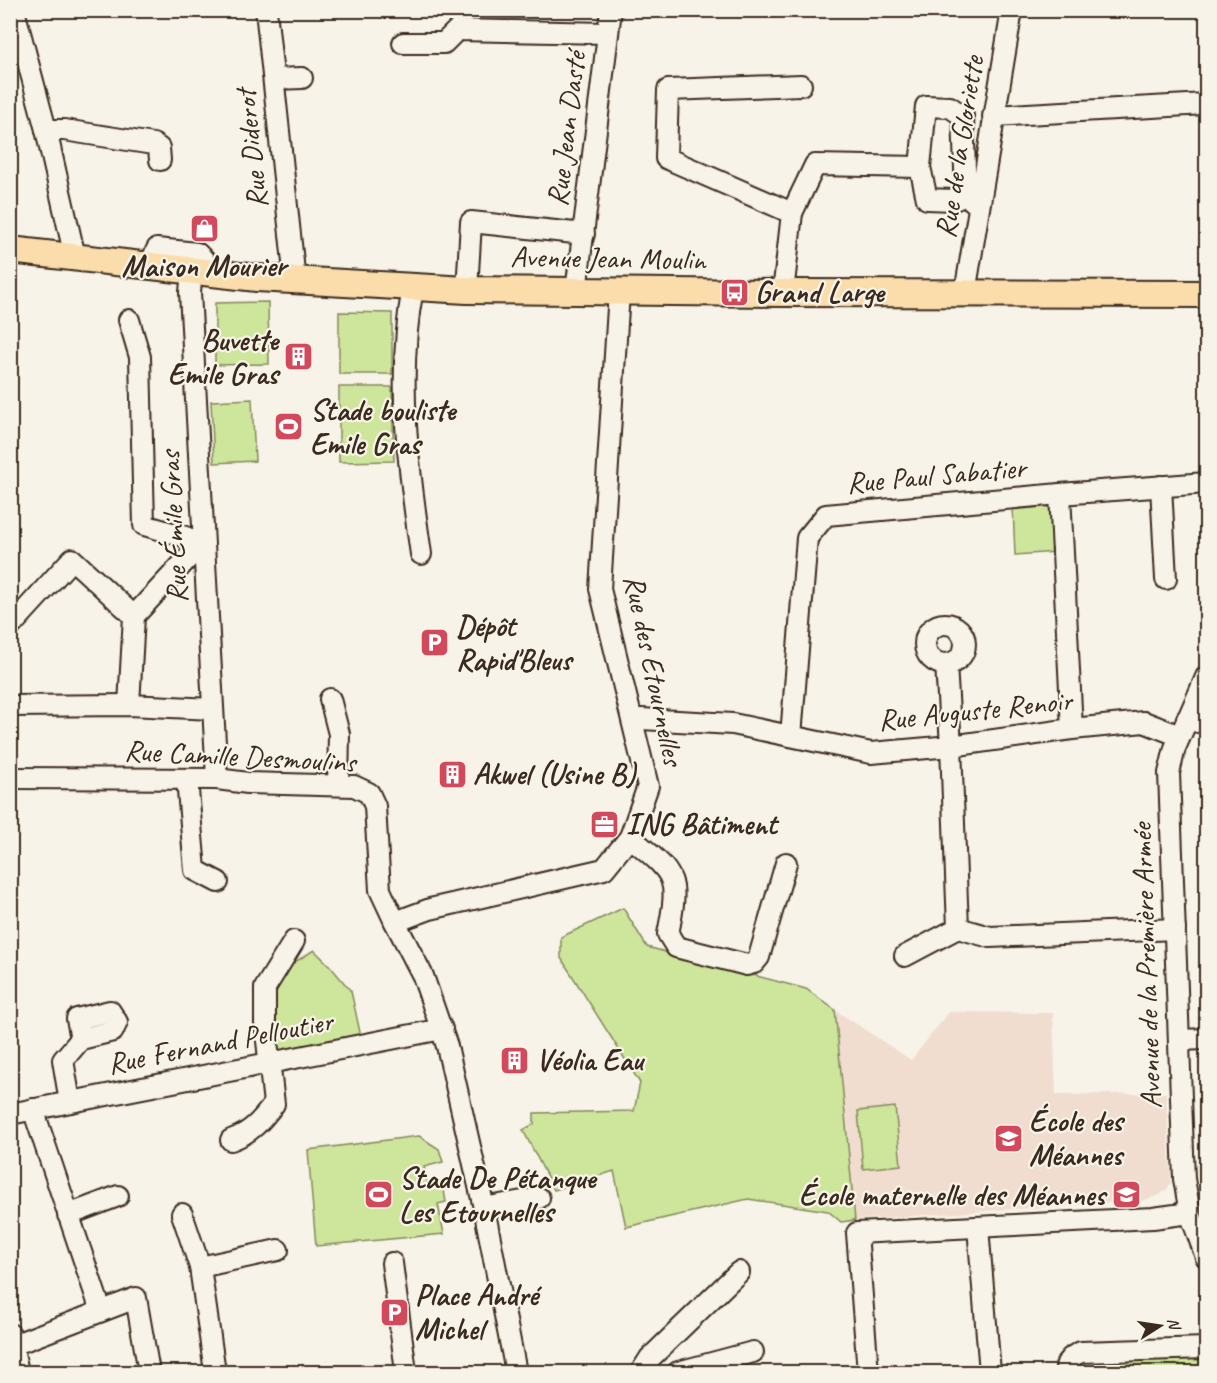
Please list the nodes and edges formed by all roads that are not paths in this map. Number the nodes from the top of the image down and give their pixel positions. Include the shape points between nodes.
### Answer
1 (14, 10) edge
2 (266, 10) edge
3 (611, 10) edge
4 (1012, 10) edge
5 (608, 33) junction
6 (403, 43) dead end
7 (302, 78) dead end
8 (274, 79) junction
9 (801, 85) dead end
10 (1206, 104) edge
11 (993, 116) junction
12 (46, 130) junction
13 (160, 160) dead end
14 (920, 167) junction
15 (973, 200) junction
16 (792, 213) junction
17 (584, 234) junction
18 (10, 250) edge
19 (75, 257) junction
20 (198, 272) junction
21 (295, 281) junction
22 (413, 288) junction
23 (467, 290) junction
24 (576, 291) junction
25 (619, 292) junction
26 (783, 293) junction
27 (965, 293) junction
28 (1206, 294) edge
29 (129, 320) dead end
30 (1206, 483) edge
31 (1161, 486) junction
32 (1060, 494) junction
33 (204, 550) junction
34 (421, 554) dead end
35 (1166, 579) dead end
36 (134, 616) junction
37 (10, 627) edge
38 (946, 664) dead end
39 (1206, 677) edge
40 (330, 699) dead end
41 (129, 705) junction
42 (10, 706) edge
43 (213, 709) junction
44 (633, 721) junction
45 (1191, 726) edge
46 (1072, 729) junction
47 (791, 736) junction
48 (951, 746) junction
49 (10, 778) edge
50 (187, 779) junction
51 (217, 779) junction
52 (338, 785) junction
53 (630, 837) junction
54 (786, 863) dead end
55 (218, 882) dead end
56 (395, 922) junction
57 (958, 928) junction
58 (1175, 929) junction
59 (294, 941) dead end
60 (905, 956) dead end
61 (442, 1029) junction
62 (81, 1039) dead end
63 (1206, 1039) edge
64 (1179, 1040) junction
65 (269, 1064) junction
66 (70, 1102) junction
67 (33, 1109) junction
68 (10, 1114) edge
69 (231, 1140) dead end
70 (118, 1196) dead end
71 (539, 1198) dead end
72 (484, 1208) junction
73 (1190, 1213) junction
74 (182, 1214) dead end
75 (68, 1215) junction
76 (978, 1227) junction
77 (278, 1250) dead end
78 (1206, 1257) edge
79 (392, 1263) dead end
80 (200, 1267) junction
81 (739, 1272) dead end
82 (101, 1311) junction
83 (12, 1339) edge
84 (1206, 1348) edge
85 (753, 1352) dead end
86 (15, 1369) edge
87 (149, 1372) edge
88 (215, 1372) edge
89 (406, 1372) edge
90 (516, 1372) edge
91 (641, 1372) edge
92 (680, 1372) edge
93 (868, 1372) edge
94 (990, 1372) edge
95 (1066, 1372) edge

1 - 12 street
2 - 8 street, Rue Diderot
3 - 5 street, Rue Jean Dasté
4 - 11 street, Rue de la Gloriette
5 - 6 street via 457,30 444,43
5 - 17 street, Rue Jean Dasté
7 - 8 street
8 - 21 street, Rue Diderot
9 - 16 street via 668,90 666,159
10 - 11 street
11 - 15 street, Rue de la Gloriette
12 - 13 street via 153,144 159,148
12 - 19 street
14 - 15 street via 927,199
14 - 15 street via 926,106 950,107 963,116
14 - 16 street via 815,165
15 - 27 street, Rue de la Gloriette
16 - 26 street
17 - 23 street via 471,222
17 - 24 street, Rue Jean Dasté
18 - 19 main road, Avenue Jean Moulin
19 - 20 main road, Avenue Jean Moulin
20 - 21 main road, Avenue Jean Moulin
20 - 33 street, Rue Émile Gras via 190,292
21 - 22 main road, Avenue Jean Moulin
22 - 23 main road, Avenue Jean Moulin
22 - 34 street via 403,386
23 - 24 main road, Avenue Jean Moulin
24 - 25 main road, Avenue Jean Moulin
25 - 26 main road, Avenue Jean Moulin
25 - 44 street, Rue des Etournelles via 600,589
26 - 27 main road, Avenue Jean Moulin
27 - 28 main road, Avenue Jean Moulin
29 - 33 street via 140,357 144,525 186,537
30 - 31 street, Rue Paul Sabatier
31 - 32 street, Rue Paul Sabatier
31 - 35 street
32 - 46 street
32 - 47 street, Rue Paul Sabatier via 826,515 807,538
33 - 36 street via 189,557
33 - 43 street, Rue Émile Gras
36 - 37 street via 72,559
36 - 41 street
38 - 48 street
39 - 45 street, Avenue de la Première Armée
40 - 52 street via 339,734
41 - 42 street
41 - 43 street
43 - 51 street, Rue Émile Gras
44 - 47 street, Rue Auguste Renoir via 641,718 733,724
44 - 53 street, Rue des Etournelles via 648,786
45 - 46 street, Rue Auguste Renoir via 1144,722
45 - 58 street, Avenue de la Première Armée via 1171,760 1169,773
46 - 48 street, Rue Auguste Renoir
47 - 48 street, Rue Auguste Renoir via 871,753
48 - 57 street
49 - 50 street, Rue Camille Desmoulins
50 - 51 street, Rue Camille Desmoulins
50 - 55 street via 195,870
51 - 52 street, Rue Camille Desmoulins
52 - 56 street, Rue Camille Desmoulins via 354,786 369,793 375,806 380,890
53 - 54 street via 664,866 670,877 675,899 668,934 676,947 747,965 759,957
53 - 56 street, Rue des Etournelles via 603,869 595,872 430,909
56 - 61 street via 423,976
57 - 58 street via 990,937
57 - 60 street
58 - 64 street, Avenue de la Première Armée
59 - 65 street via 265,988
61 - 65 street, Rue Fernand Pelloutier
61 - 72 street
62 - 66 street via 63,1060
63 - 64 street
64 - 73 street, Avenue de la Première Armée via 1184,1179
65 - 66 street, Rue Fernand Pelloutier
65 - 69 street via 274,1104 256,1126
66 - 67 street, Rue Fernand Pelloutier
67 - 68 street, Rue Fernand Pelloutier
67 - 75 street
70 - 75 street
71 - 72 street
72 - 90 street
73 - 76 street
73 - 78 street, Avenue de la Première Armée
74 - 80 street
75 - 82 street
76 - 93 street via 857,1233
76 - 94 street
77 - 80 street
79 - 89 street
80 - 88 street
81 - 91 street via 650,1358
82 - 83 street
82 - 87 street via 136,1298
83 - 86 street
84 - 95 street via 1082,1352 1069,1359
85 - 92 street

